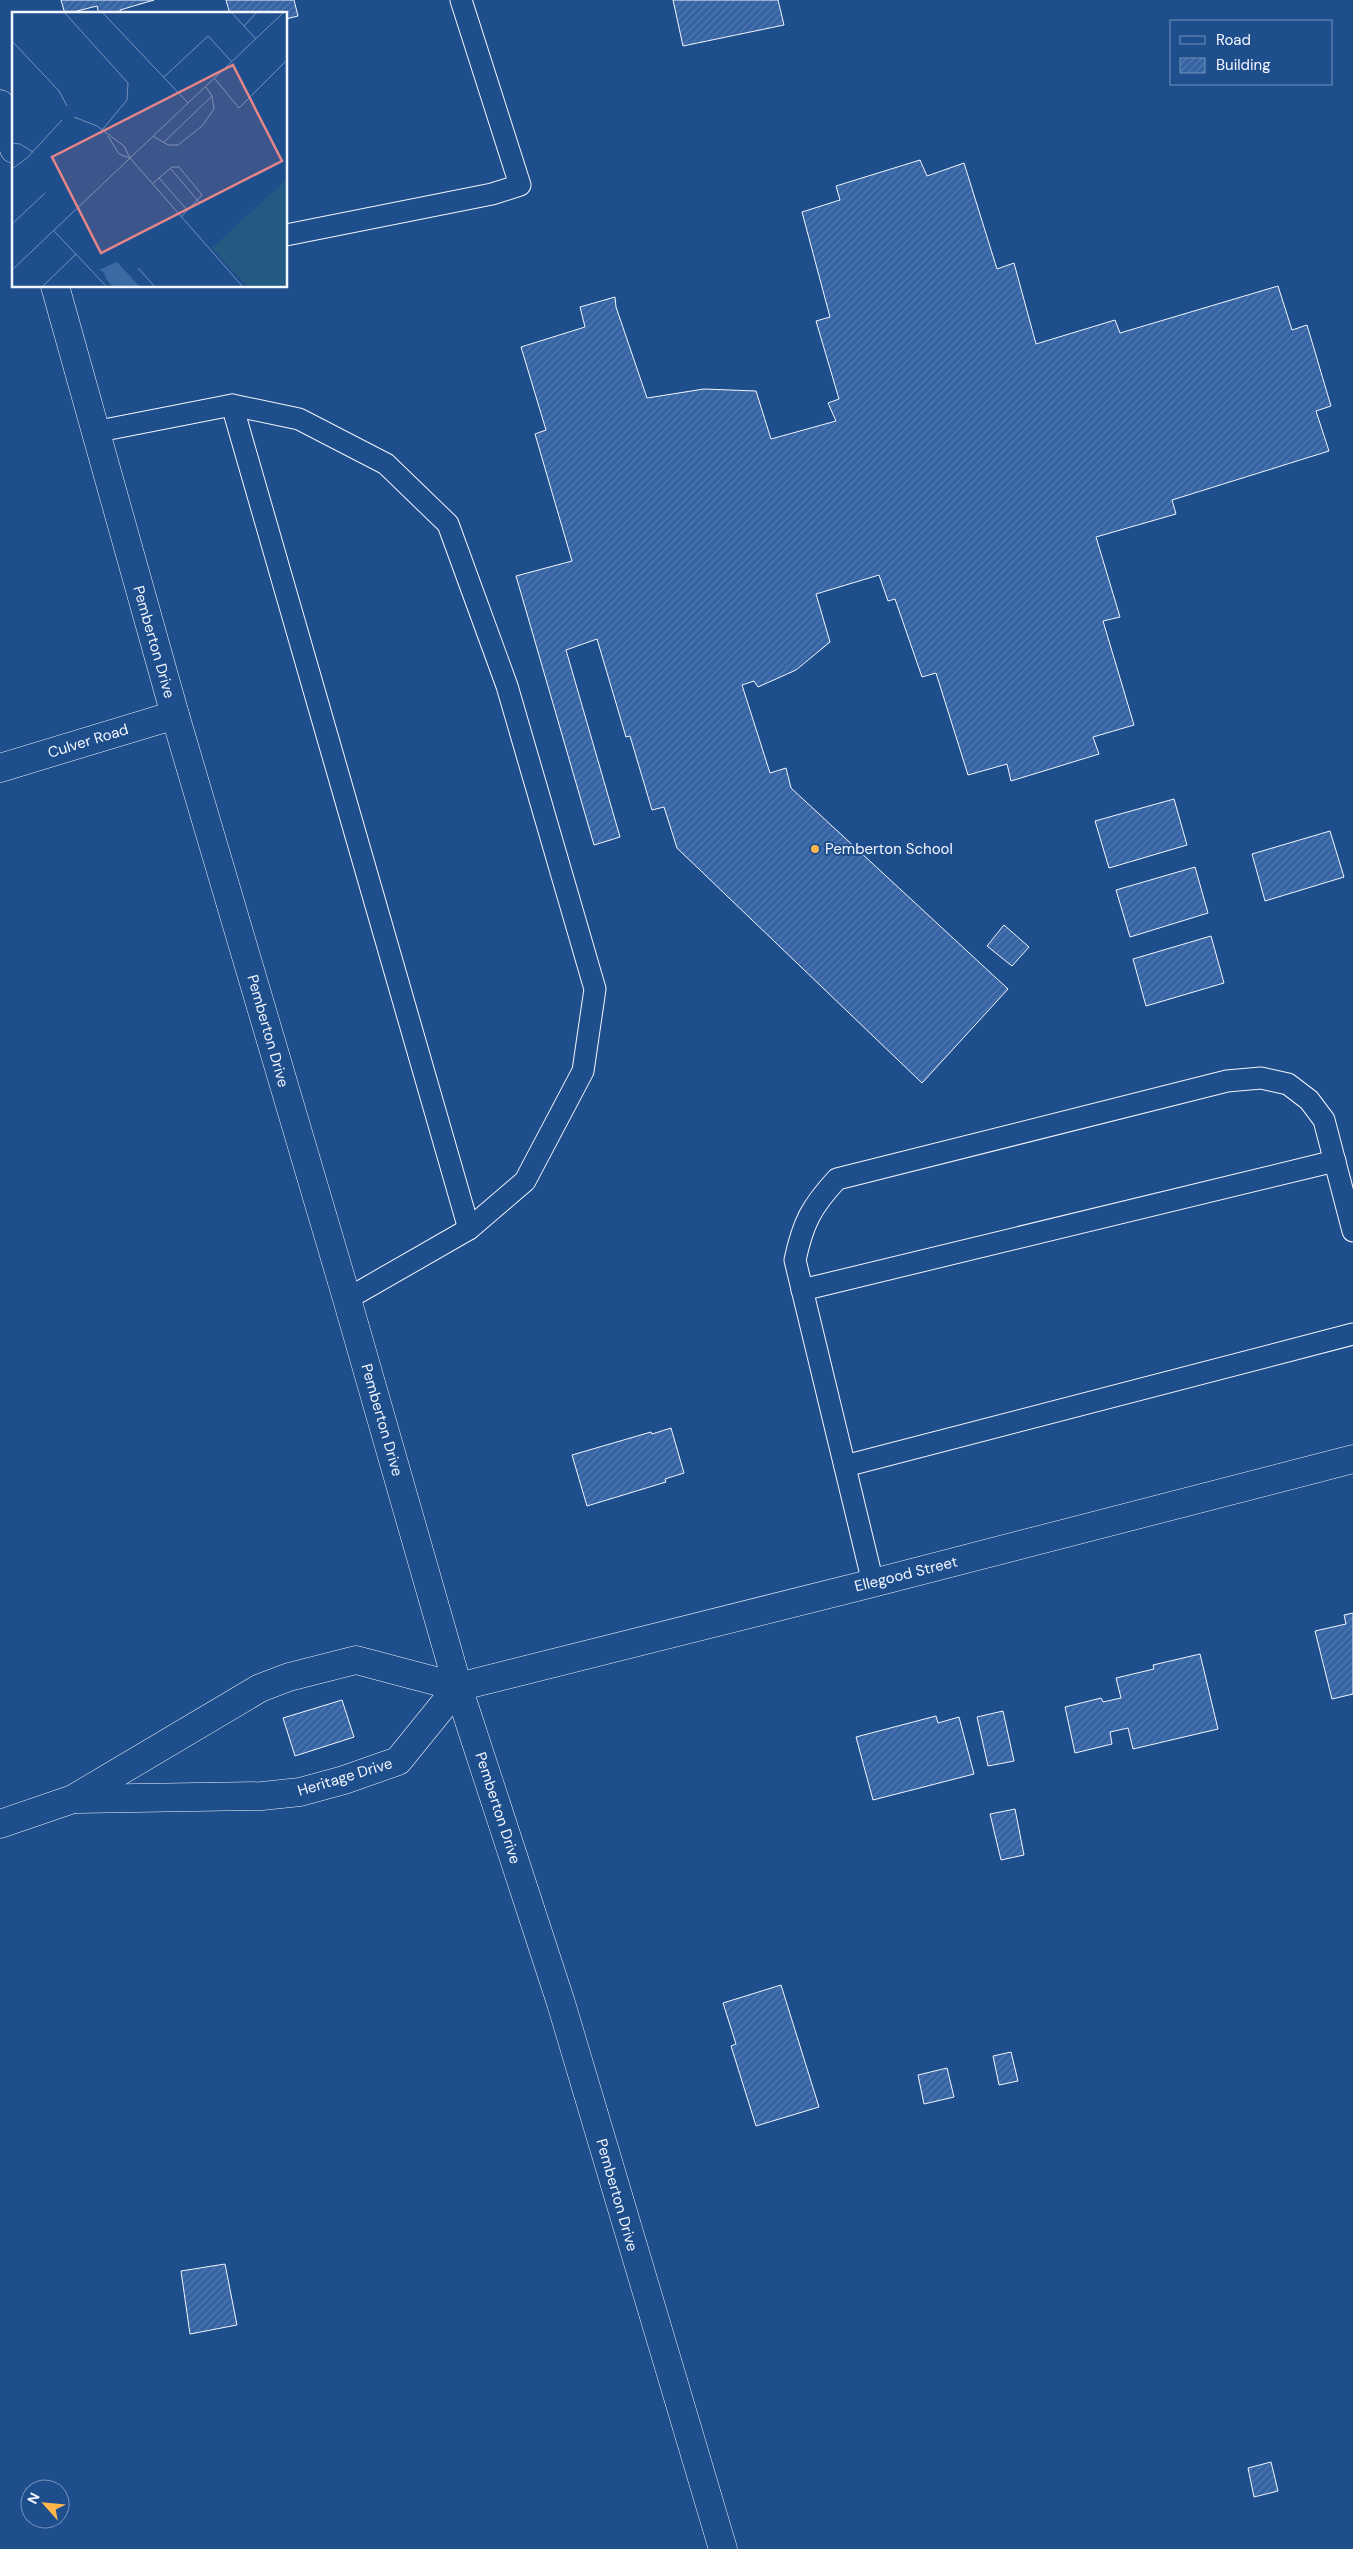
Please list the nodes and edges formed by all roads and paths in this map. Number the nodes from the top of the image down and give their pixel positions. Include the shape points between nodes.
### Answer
1 (461, 0) edge
2 (0, 104) edge
3 (12, 143) edge
4 (288, 235) edge
5 (56, 288) edge
6 (232, 405) junction
7 (94, 432) junction
8 (175, 715) junction
9 (0, 768) edge
10 (1334, 1161) junction
11 (469, 1229) junction
12 (1353, 1231) edge
13 (802, 1290) junction
14 (347, 1299) junction
15 (1353, 1334) edge
16 (1353, 1459) edge
17 (845, 1466) junction
18 (873, 1583) junction
19 (458, 1687) junction
20 (73, 1799) junction
21 (0, 1824) edge
22 (723, 2549) edge

1 - 4 lane via 520,185 492,194
2 - 3 street
5 - 7 street, Pemberton Drive
6 - 7 lane
6 - 11 lane
6 - 11 lane via 299,419 386,464 448,524 507,686 595,989 583,1070 574,1088 525,1181
7 - 8 street, Pemberton Drive
8 - 9 street, Culver Road
8 - 14 street, Pemberton Drive
10 - 12 lane
10 - 13 lane
10 - 13 lane via 1324,1120 1309,1100 1288,1084 1261,1078 1227,1081 837,1179 816,1202 801,1232 795,1260
11 - 14 lane
13 - 17 lane
14 - 19 street, Pemberton Drive
15 - 17 lane
16 - 18 street, Ellegood Street
17 - 18 lane
18 - 19 street, Ellegood Street
19 - 20 street, Heritage Drive via 356,1660 289,1677 260,1688
19 - 20 street, Heritage Drive via 398,1761 344,1780 300,1792 262,1796
19 - 22 street, Pemberton Drive via 561,2003
20 - 21 street, Heritage Drive

